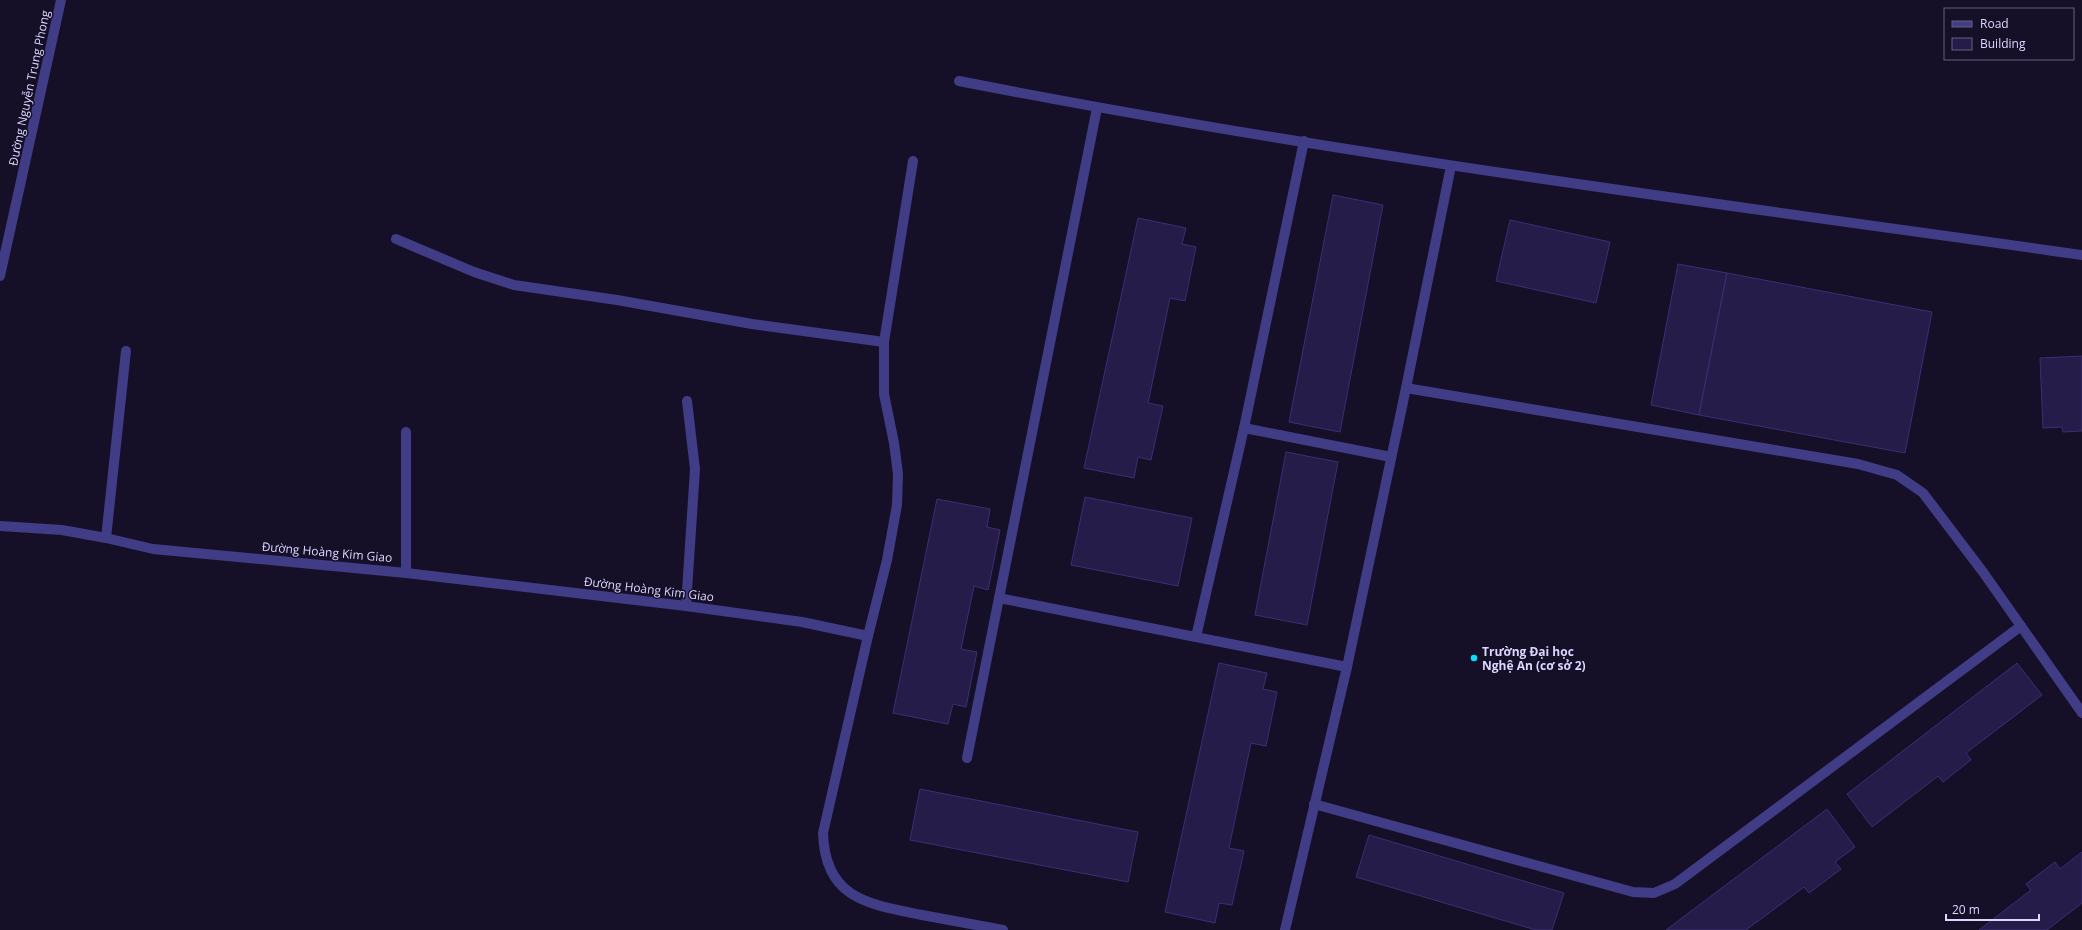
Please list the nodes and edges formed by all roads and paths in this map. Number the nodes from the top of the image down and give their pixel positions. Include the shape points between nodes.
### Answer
1 (61, 0) edge
2 (959, 81) dead end
3 (1097, 108) junction
4 (1304, 141) junction
5 (913, 161) dead end
6 (1451, 166) junction
7 (396, 240) dead end
8 (2082, 254) edge
9 (0, 276) edge
10 (884, 342) junction
11 (126, 351) dead end
12 (1406, 388) junction
13 (687, 401) dead end
14 (1244, 428) junction
15 (406, 432) dead end
16 (1391, 457) junction
17 (0, 526) edge
18 (106, 538) junction
19 (406, 573) junction
20 (999, 598) junction
21 (686, 606) junction
22 (2021, 626) junction
23 (868, 636) junction
24 (1196, 637) junction
25 (1347, 667) junction
26 (2082, 713) edge
27 (967, 758) dead end
28 (1314, 804) junction
29 (1003, 930) edge
30 (1285, 930) edge

1 - 9 street, Đường Nguyễn Trung Phong
2 - 3 street
3 - 4 street
3 - 20 street
4 - 6 street
4 - 14 street
5 - 10 street
6 - 8 street
6 - 12 street
7 - 10 street via 474,272 514,285 752,324
10 - 23 street via 884,394 898,474 897,505 889,553
11 - 18 street
12 - 16 street
12 - 22 street via 1858,464 1897,475 1923,493
13 - 21 street via 695,469
14 - 16 street
14 - 24 street
15 - 19 street
16 - 25 street
17 - 18 street, Đường Hoàng Kim Giao via 62,530
18 - 19 street, Đường Hoàng Kim Giao via 153,549
19 - 21 street, Đường Hoàng Kim Giao
20 - 24 street
20 - 27 street
21 - 23 street, Đường Hoàng Kim Giao via 802,622
22 - 26 street
22 - 28 street via 1675,884 1654,893 1633,892
23 - 29 street via 823,833 823,845 829,868 845,889 866,902
24 - 25 street
25 - 28 street
28 - 30 street

